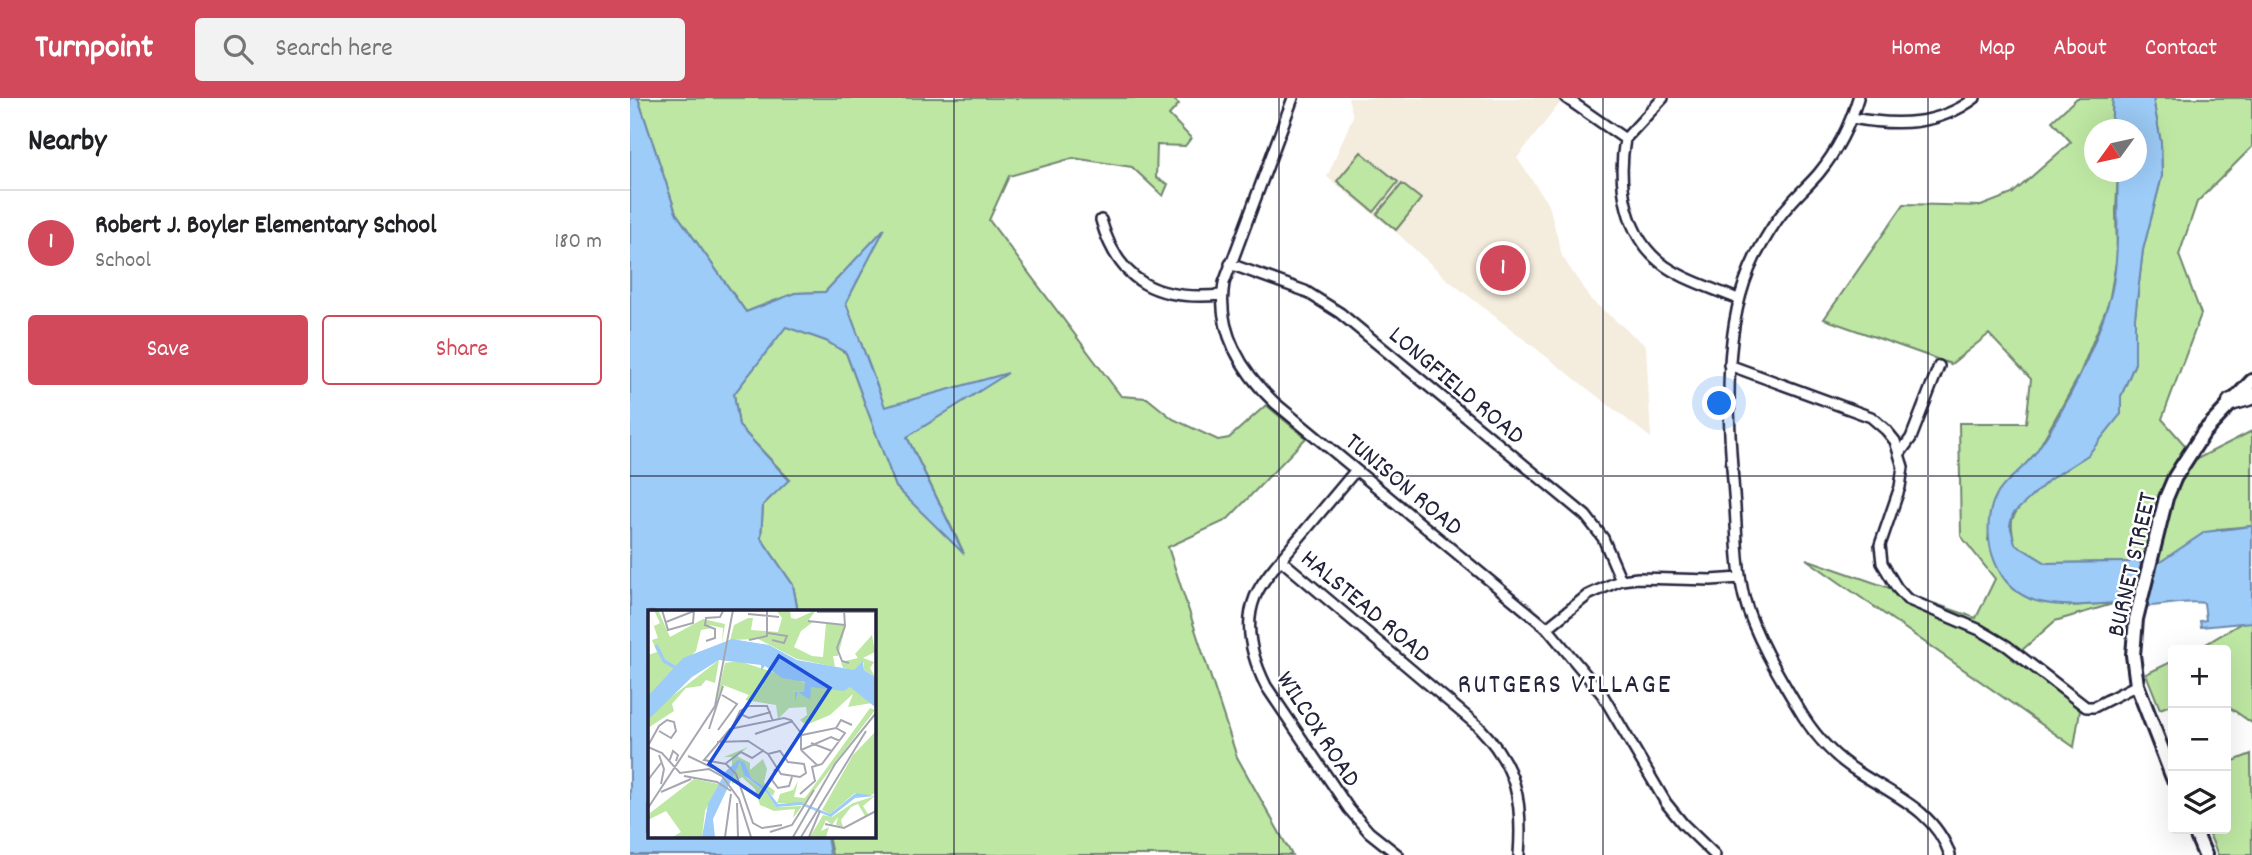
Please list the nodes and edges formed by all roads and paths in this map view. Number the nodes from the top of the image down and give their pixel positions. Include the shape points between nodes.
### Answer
1 (1293, 98) edge
2 (1566, 98) edge
3 (1663, 98) edge
4 (1858, 98) edge
5 (1975, 98) edge
6 (1852, 118) junction
7 (1625, 139) junction
8 (1101, 220) dead end
9 (1230, 264) junction
10 (1222, 295) junction
11 (1738, 299) junction
12 (1729, 365) junction
13 (1939, 366) dead end
14 (2252, 381) edge
15 (2252, 396) edge
16 (2231, 402) junction
17 (1900, 453) junction
18 (1356, 470) junction
19 (1280, 560) junction
20 (1740, 578) junction
21 (1621, 580) junction
22 (1547, 628) junction
23 (2137, 685) junction
24 (2170, 771) edge
25 (2196, 834) edge
26 (1391, 853) edge
27 (1519, 855) edge
28 (1712, 855) edge
29 (1950, 855) edge
30 (2205, 855) edge

1 - 9 street, TUNISON ROAD
2 - 7 street
3 - 7 street
4 - 6 street
5 - 6 street via 1926,121 1888,124
6 - 11 street via 1820,173 1789,204 1763,241
7 - 11 street via 1623,196 1641,243 1681,275
8 - 10 street via 1116,259 1151,288
9 - 10 street, TUNISON ROAD
9 - 21 street, LONGFIELD ROAD via 1305,291 1350,322 1586,516 1603,538
10 - 18 street, TUNISON ROAD via 1233,346 1255,383
11 - 12 street
12 - 17 street via 1871,417 1895,441
12 - 20 street
13 - 17 street via 1911,438
14 - 16 street, BURNET STREET
15 - 16 highway
16 - 23 street, BURNET STREET via 2196,442 2166,498 2138,608 2133,643
17 - 23 street via 1900,487 1880,545 1882,563 1907,599 2007,646 2086,706 2095,707
18 - 19 street, WILCOX ROAD
18 - 22 street, TUNISON ROAD
19 - 26 street, WILCOX ROAD via 1255,598 1251,642 1255,664 1349,809
19 - 27 street, HALSTEAD ROAD via 1492,740 1519,800
20 - 21 street
20 - 29 street via 1752,619 1805,718 1836,755 1926,816
21 - 22 street via 1588,595
22 - 28 street, TUNISON ROAD via 1602,694 1666,803
23 - 24 street, BURNET STREET
25 - 30 street

